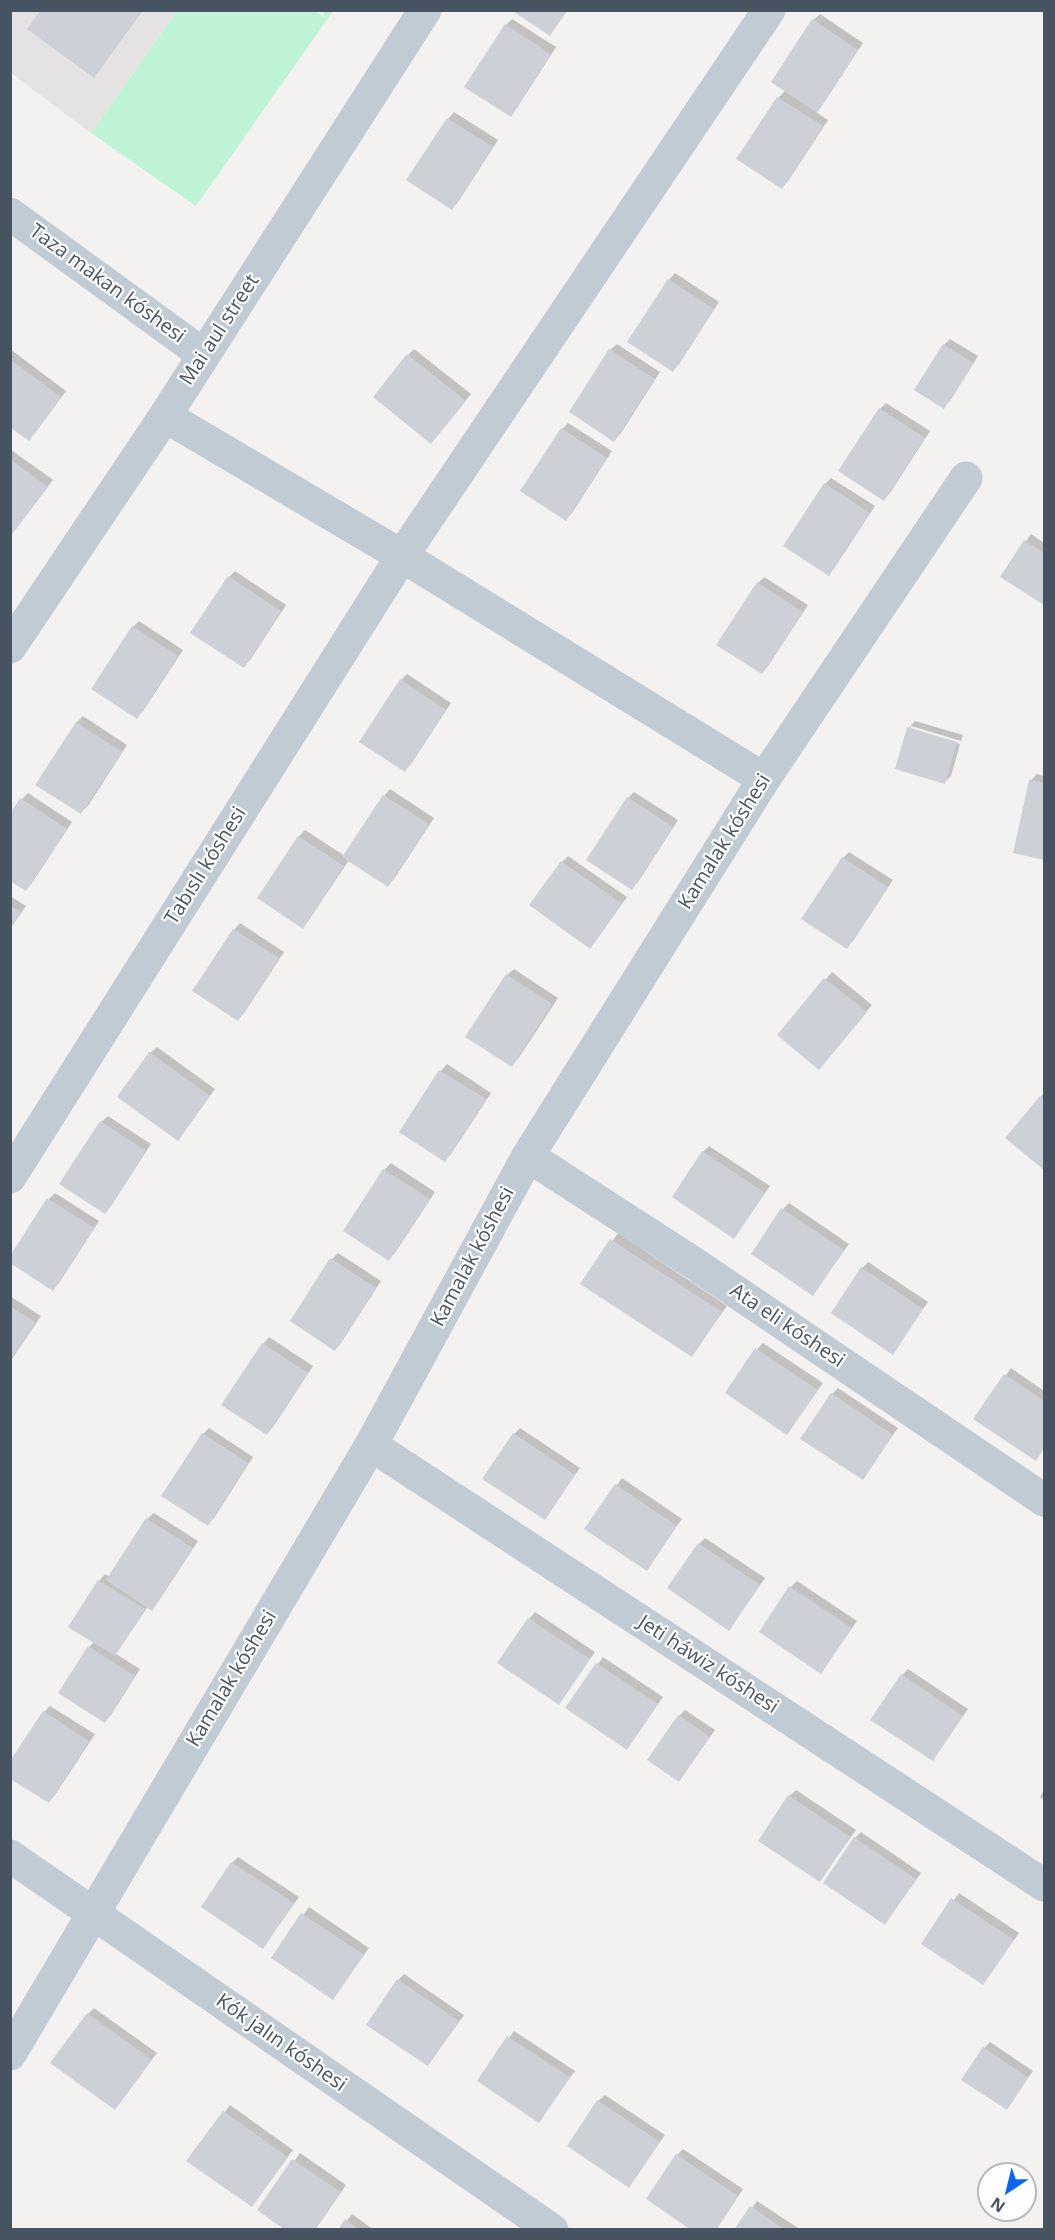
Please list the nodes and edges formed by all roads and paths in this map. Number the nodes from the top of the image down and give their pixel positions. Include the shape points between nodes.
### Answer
1 (425, 10) edge
2 (769, 10) edge
3 (10, 214) edge
4 (204, 354) junction
5 (165, 416) junction
6 (966, 478) dead end
7 (402, 556) junction
8 (10, 647) edge
9 (764, 779) junction
10 (528, 1156) junction
11 (10, 1177) edge
12 (371, 1445) junction
13 (1044, 1500) edge
14 (10, 1856) edge
15 (1044, 1885) edge
16 (94, 1913) junction
17 (10, 2054) edge
18 (552, 2229) edge

1 - 4 street, Mai aul street
2 - 7 street, Tabıslı kóshesi
3 - 4 street, Taza makan kóshesi
4 - 5 street, Mai aul street
5 - 7 street
5 - 8 street, Mai aul street
6 - 9 street, Kamalak kóshesi
7 - 9 street
7 - 11 street, Tabıslı kóshesi
9 - 10 street, Kamalak kóshesi
10 - 12 street, Kamalak kóshesi
10 - 13 street, Ata eli kóshesi
12 - 15 street, Jeti háwiz kóshesi
12 - 16 street, Kamalak kóshesi
14 - 16 street, Kók jalın kóshesi
16 - 17 street, Kamalak kóshesi
16 - 18 street, Kók jalın kóshesi

